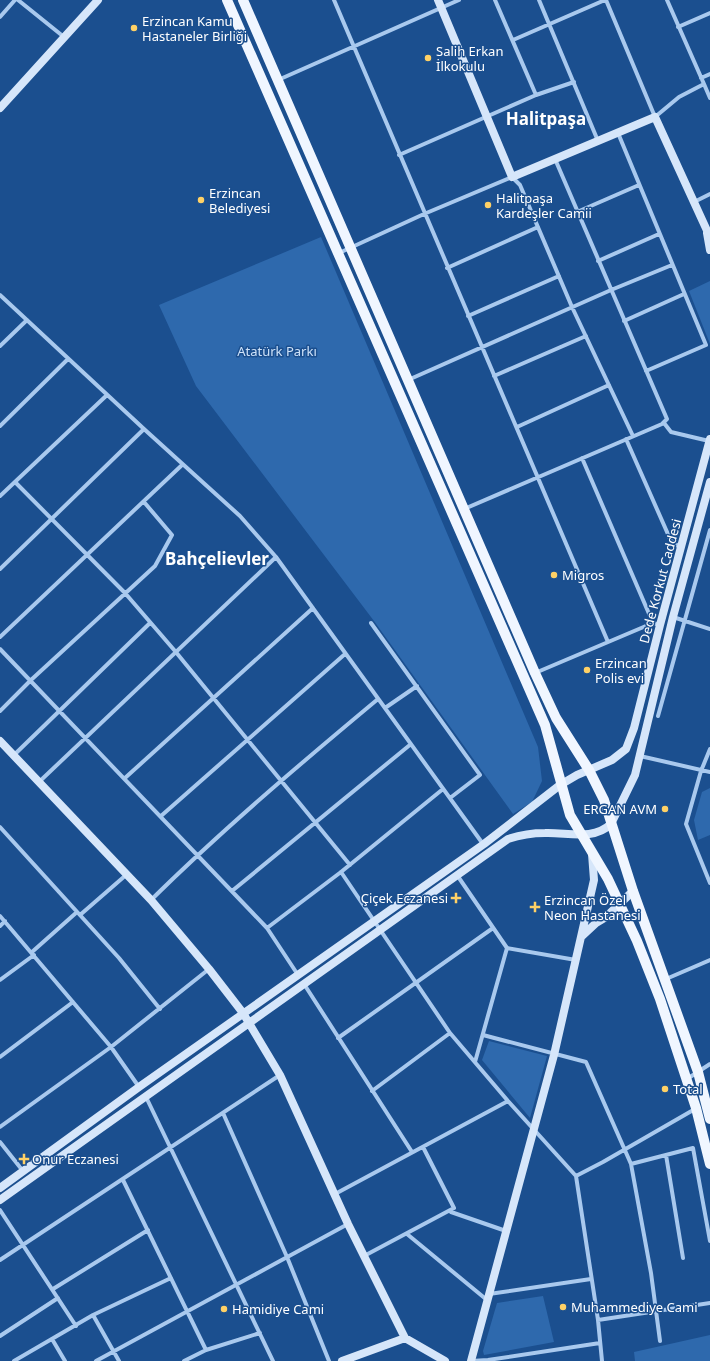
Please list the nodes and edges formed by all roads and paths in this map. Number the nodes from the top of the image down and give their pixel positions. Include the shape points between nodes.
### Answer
1 (17, 0) edge
2 (98, 0) edge
3 (227, 0) edge
4 (243, 0) edge
5 (334, 0) edge
6 (459, 0) edge
7 (495, 0) edge
8 (539, 0) edge
9 (605, 0) edge
10 (667, 0) edge
11 (439, 4) edge
12 (710, 13) edge
13 (0, 17) edge
14 (549, 24) junction
15 (678, 27) junction
16 (65, 37) junction
17 (512, 40) junction
18 (353, 46) junction
19 (710, 74) edge
20 (701, 78) junction
21 (278, 80) junction
22 (574, 82) junction
23 (704, 84) junction
24 (536, 95) junction
25 (710, 98) edge
26 (0, 108) edge
27 (487, 117) junction
28 (655, 117) junction
29 (617, 132) junction
30 (598, 140) junction
31 (399, 155) junction
32 (555, 159) junction
33 (512, 177) junction
34 (639, 185) junction
35 (710, 194) edge
36 (694, 202) junction
37 (577, 212) junction
38 (424, 214) junction
39 (538, 227) junction
40 (659, 234) junction
41 (709, 235) edge
42 (350, 248) junction
43 (710, 250) edge
44 (338, 253) junction
45 (598, 261) junction
46 (672, 265) junction
47 (447, 268) junction
48 (559, 276) junction
49 (611, 290) junction
50 (684, 294) junction
51 (0, 295) edge
52 (572, 307) junction
53 (468, 316) junction
54 (27, 320) junction
55 (624, 321) junction
56 (586, 336) junction
57 (0, 346) edge
58 (482, 347) junction
59 (68, 359) junction
60 (646, 370) junction
61 (494, 376) junction
62 (408, 380) junction
63 (609, 385) junction
64 (107, 394) junction
65 (664, 423) junction
66 (0, 426) edge
67 (517, 427) junction
68 (144, 430) junction
69 (633, 436) junction
70 (626, 439) junction
71 (710, 440) edge
72 (582, 458) junction
73 (182, 465) junction
74 (538, 476) junction
75 (15, 482) junction
76 (710, 482) edge
77 (1, 493) edge
78 (144, 502) junction
79 (464, 509) junction
80 (51, 520) junction
81 (710, 530) edge
82 (681, 548) junction
83 (86, 555) junction
84 (276, 557) junction
85 (0, 569) edge
86 (125, 593) junction
87 (312, 608) junction
88 (673, 617) junction
89 (685, 622) junction
90 (150, 623) junction
91 (371, 623) dead end
92 (656, 624) junction
93 (710, 629) edge
94 (0, 637) edge
95 (608, 642) junction
96 (0, 649) edge
97 (175, 652) junction
98 (346, 654) junction
99 (535, 672) junction
100 (31, 680) junction
101 (417, 686) junction
102 (213, 698) junction
103 (378, 699) junction
104 (385, 708) junction
105 (60, 710) junction
106 (0, 711) edge
107 (658, 716) dead end
108 (86, 738) junction
109 (0, 741) edge
110 (247, 741) junction
111 (412, 744) junction
112 (710, 749) edge
113 (14, 756) junction
114 (640, 756) junction
115 (589, 770) junction
116 (701, 771) junction
117 (710, 772) edge
118 (125, 778) junction
119 (280, 781) junction
120 (38, 782) junction
121 (560, 785) junction
122 (443, 789) junction
123 (450, 798) junction
124 (161, 816) junction
125 (314, 822) junction
126 (611, 824) junction
127 (0, 827) edge
128 (581, 834) junction
129 (484, 844) junction
130 (197, 854) junction
131 (592, 854) junction
132 (350, 865) junction
133 (341, 872) junction
134 (126, 875) junction
135 (457, 875) junction
136 (710, 883) edge
137 (232, 891) junction
138 (633, 891) junction
139 (151, 900) junction
140 (620, 904) junction
141 (79, 914) junction
142 (0, 916) edge
143 (374, 920) junction
144 (5, 922) junction
145 (0, 926) edge
146 (267, 928) junction
147 (493, 928) junction
148 (379, 930) junction
149 (582, 936) junction
150 (508, 948) junction
151 (33, 954) junction
152 (576, 960) junction
153 (710, 960) edge
154 (209, 968) junction
155 (299, 975) junction
156 (0, 980) edge
157 (665, 980) junction
158 (416, 983) junction
159 (304, 984) junction
160 (73, 1002) junction
161 (160, 1009) junction
162 (243, 1013) junction
163 (250, 1023) junction
164 (450, 1033) junction
165 (483, 1035) junction
166 (338, 1038) junction
167 (112, 1047) junction
168 (554, 1055) junction
169 (0, 1057) edge
170 (475, 1062) junction
171 (710, 1064) edge
172 (698, 1072) junction
173 (280, 1075) junction
174 (686, 1079) junction
175 (139, 1087) junction
176 (372, 1091) junction
177 (146, 1097) junction
178 (508, 1101) junction
179 (706, 1103) junction
180 (696, 1108) junction
181 (223, 1113) junction
182 (710, 1119) edge
183 (0, 1127) edge
184 (534, 1131) junction
185 (0, 1142) edge
186 (423, 1147) junction
187 (171, 1148) junction
188 (625, 1149) junction
189 (412, 1152) junction
190 (666, 1154) junction
191 (631, 1164) junction
192 (710, 1164) edge
193 (23, 1171) junction
194 (576, 1176) junction
195 (123, 1180) junction
196 (0, 1188) edge
197 (334, 1194) junction
198 (0, 1200) edge
199 (0, 1210) edge
200 (451, 1212) junction
201 (348, 1224) junction
202 (148, 1230) junction
203 (506, 1231) junction
204 (407, 1234) junction
205 (710, 1240) edge
206 (24, 1245) junction
207 (364, 1256) junction
208 (287, 1257) junction
209 (683, 1258) dead end
210 (0, 1260) edge
211 (171, 1278) junction
212 (591, 1279) junction
213 (237, 1284) junction
214 (53, 1289) junction
215 (488, 1297) junction
216 (58, 1298) junction
217 (710, 1303) edge
218 (186, 1311) junction
219 (656, 1311) junction
220 (93, 1315) junction
221 (598, 1320) junction
222 (76, 1326) junction
223 (260, 1333) junction
224 (0, 1336) edge
225 (405, 1338) junction
226 (52, 1339) junction
227 (660, 1341) dead end
228 (600, 1343) junction
229 (206, 1350) junction
230 (113, 1351) junction
231 (14, 1361) edge
232 (64, 1361) edge
233 (96, 1361) edge
234 (119, 1361) edge
235 (184, 1361) edge
236 (273, 1361) edge
237 (329, 1361) edge
238 (342, 1361) edge
239 (445, 1361) edge
240 (471, 1361) edge
241 (488, 1361) edge
242 (602, 1361) edge

1 - 13 street
1 - 16 street
2 - 16 main road
3 - 44 main road
4 - 21 main road
5 - 18 street
6 - 11 street
7 - 17 street
8 - 14 street
9 - 14 street
9 - 28 street
10 - 15 street
11 - 18 street
11 - 27 main road
12 - 15 street
14 - 17 street
14 - 22 street
15 - 20 street
16 - 26 main road
17 - 24 street
18 - 21 street
18 - 31 street
19 - 20 street
20 - 23 street
21 - 42 main road
22 - 24 street
22 - 30 street
23 - 25 street
23 - 28 street via 679,97
24 - 27 street
27 - 31 street
27 - 33 main road
28 - 29 main road
28 - 36 main road
29 - 30 main road
29 - 34 street
30 - 32 main road
31 - 38 street
32 - 33 main road
32 - 37 street
33 - 38 street
33 - 39 street via 520,185
34 - 37 street
34 - 40 street
35 - 36 street
36 - 41 main road
37 - 45 street
38 - 42 street
38 - 47 street
39 - 47 street
39 - 48 street
40 - 45 street
40 - 46 street
41 - 43 main road
42 - 44 street
42 - 62 main road
44 - 121 main road via 545,725 558,766
45 - 49 street
46 - 49 street
46 - 50 street
47 - 53 street
48 - 52 street
48 - 53 street
49 - 52 street
49 - 55 street
50 - 55 street
50 - 60 street via 706,345
51 - 54 street
52 - 56 street
52 - 58 street
53 - 58 street
54 - 57 street
54 - 59 street
55 - 60 street
56 - 61 street
56 - 63 street
58 - 61 street
58 - 62 street
59 - 64 street
59 - 66 street
60 - 65 street via 668,417
61 - 67 street
62 - 79 main road
63 - 67 street
63 - 69 street
64 - 68 street
64 - 75 street
65 - 69 street
65 - 71 street via 671,432
67 - 74 street
68 - 73 street
68 - 80 street
69 - 70 street
70 - 72 street
70 - 82 street via 671,541
71 - 82 main road, Dede Korkut Caddesi
72 - 74 street
72 - 92 street
73 - 78 street
73 - 84 street via 240,516
74 - 79 street
74 - 95 street
75 - 77 street
75 - 80 street
76 - 88 main road, Dede Korkut Caddesi
78 - 83 street
78 - 86 street via 172,535 155,566
79 - 99 main road
80 - 83 street
80 - 85 street
81 - 89 street
82 - 92 main road, Dede Korkut Caddesi
83 - 86 street
83 - 94 street
84 - 87 street
84 - 97 street
86 - 90 street
86 - 100 street
87 - 98 street
87 - 102 street
88 - 89 street
88 - 114 main road, Dede Korkut Caddesi
89 - 93 street
89 - 107 street
90 - 97 street
90 - 105 street
91 - 101 street
92 - 95 street
92 - 115 main road, Dede Korkut Caddesi via 634,728 626,749 612,760
95 - 99 street
96 - 100 street
97 - 102 street
97 - 108 street
98 - 103 street
98 - 110 street
99 - 115 main road via 556,718
100 - 105 street
100 - 106 street
101 - 104 street
101 - 123 street via 480,775
102 - 110 street
102 - 118 street
103 - 104 street
103 - 119 street
104 - 111 street
105 - 108 street
105 - 113 street
108 - 118 street
108 - 120 street
109 - 113 main road
110 - 119 street
110 - 124 street
111 - 122 street
111 - 125 street
112 - 116 street
113 - 120 main road
114 - 116 street
114 - 126 main road, Dede Korkut Caddesi via 635,775
115 - 121 main road, Dede Korkut Caddesi
115 - 126 main road via 604,800
116 - 117 street
116 - 136 street via 686,824
118 - 124 street
119 - 125 street
119 - 130 street
120 - 134 main road
121 - 128 main road via 570,815
121 - 129 main road, Dede Korkut Caddesi
122 - 123 street
122 - 132 street
123 - 129 street
124 - 130 street
125 - 132 street
125 - 137 street
126 - 128 main road via 605,830
126 - 138 main road
127 - 141 street
128 - 131 main road
128 - 135 main road via 523,834 508,839
129 - 143 main road, Dede Korkut Caddesi
130 - 137 street
130 - 139 street
131 - 140 main road
131 - 149 main road via 594,880
132 - 133 street
133 - 143 street
133 - 146 street
134 - 139 main road
134 - 141 street
135 - 147 street
135 - 148 main road
137 - 146 street
138 - 140 main road
138 - 157 main road
139 - 154 main road
140 - 149 main road
140 - 174 main road via 660,999
141 - 151 street
141 - 161 street
142 - 144 street
143 - 148 street
143 - 155 main road, Dede Korkut Caddesi
144 - 145 street
144 - 151 street
146 - 155 street
147 - 150 street
147 - 158 street
148 - 158 street
148 - 159 main road
149 - 152 main road
150 - 152 street
150 - 165 street
151 - 156 street
151 - 160 street
152 - 168 main road
153 - 157 street
154 - 161 street
154 - 162 main road
155 - 162 main road, Dede Korkut Caddesi
157 - 172 main road
158 - 164 street
158 - 166 street
159 - 163 main road
159 - 166 street
160 - 167 street
160 - 169 street
161 - 167 street
162 - 163 main road
162 - 175 main road, Dede Korkut Caddesi
163 - 173 main road
163 - 177 main road
164 - 170 street
164 - 176 street
165 - 168 street
165 - 170 street
166 - 176 street
167 - 175 street
167 - 183 street
168 - 184 main road
168 - 188 street via 586,1062
170 - 178 street
171 - 172 street
172 - 174 street
172 - 179 main road
173 - 181 street
173 - 197 main road
174 - 180 main road
175 - 193 main road, Dede Korkut Caddesi
176 - 189 street
177 - 187 street
177 - 198 main road
178 - 184 street
178 - 186 street
179 - 180 street
179 - 182 main road
180 - 188 street
180 - 192 main road
181 - 187 street
181 - 208 street
184 - 194 street
184 - 203 main road
185 - 193 street
186 - 189 street
186 - 200 street via 454,1208
187 - 195 street
187 - 213 street
188 - 191 street
188 - 194 street
189 - 197 street
190 - 191 street
190 - 205 street via 693,1148
190 - 209 street
191 - 219 street
193 - 196 main road, Dede Korkut Caddesi
194 - 212 street
195 - 202 street
195 - 206 street
197 - 201 main road
199 - 206 street
200 - 203 street
200 - 204 street
201 - 207 main road
201 - 208 street
202 - 211 street
202 - 214 street
203 - 215 main road
204 - 207 street
204 - 215 street
206 - 210 street
206 - 214 street
207 - 225 main road
208 - 213 street
208 - 237 street
211 - 218 street
211 - 220 street
212 - 215 street
212 - 221 street
213 - 218 street
213 - 223 street
214 - 216 street
215 - 240 main road
216 - 222 street
216 - 224 street
217 - 219 street
218 - 229 street
218 - 230 street
219 - 221 street
219 - 227 street
220 - 222 street
220 - 230 street
221 - 228 street
222 - 226 street
223 - 229 street
223 - 236 street
225 - 238 main road
225 - 239 main road
226 - 231 street
226 - 232 street
228 - 241 street
228 - 242 street
229 - 235 street
230 - 233 street
230 - 234 street
240 - 241 street

